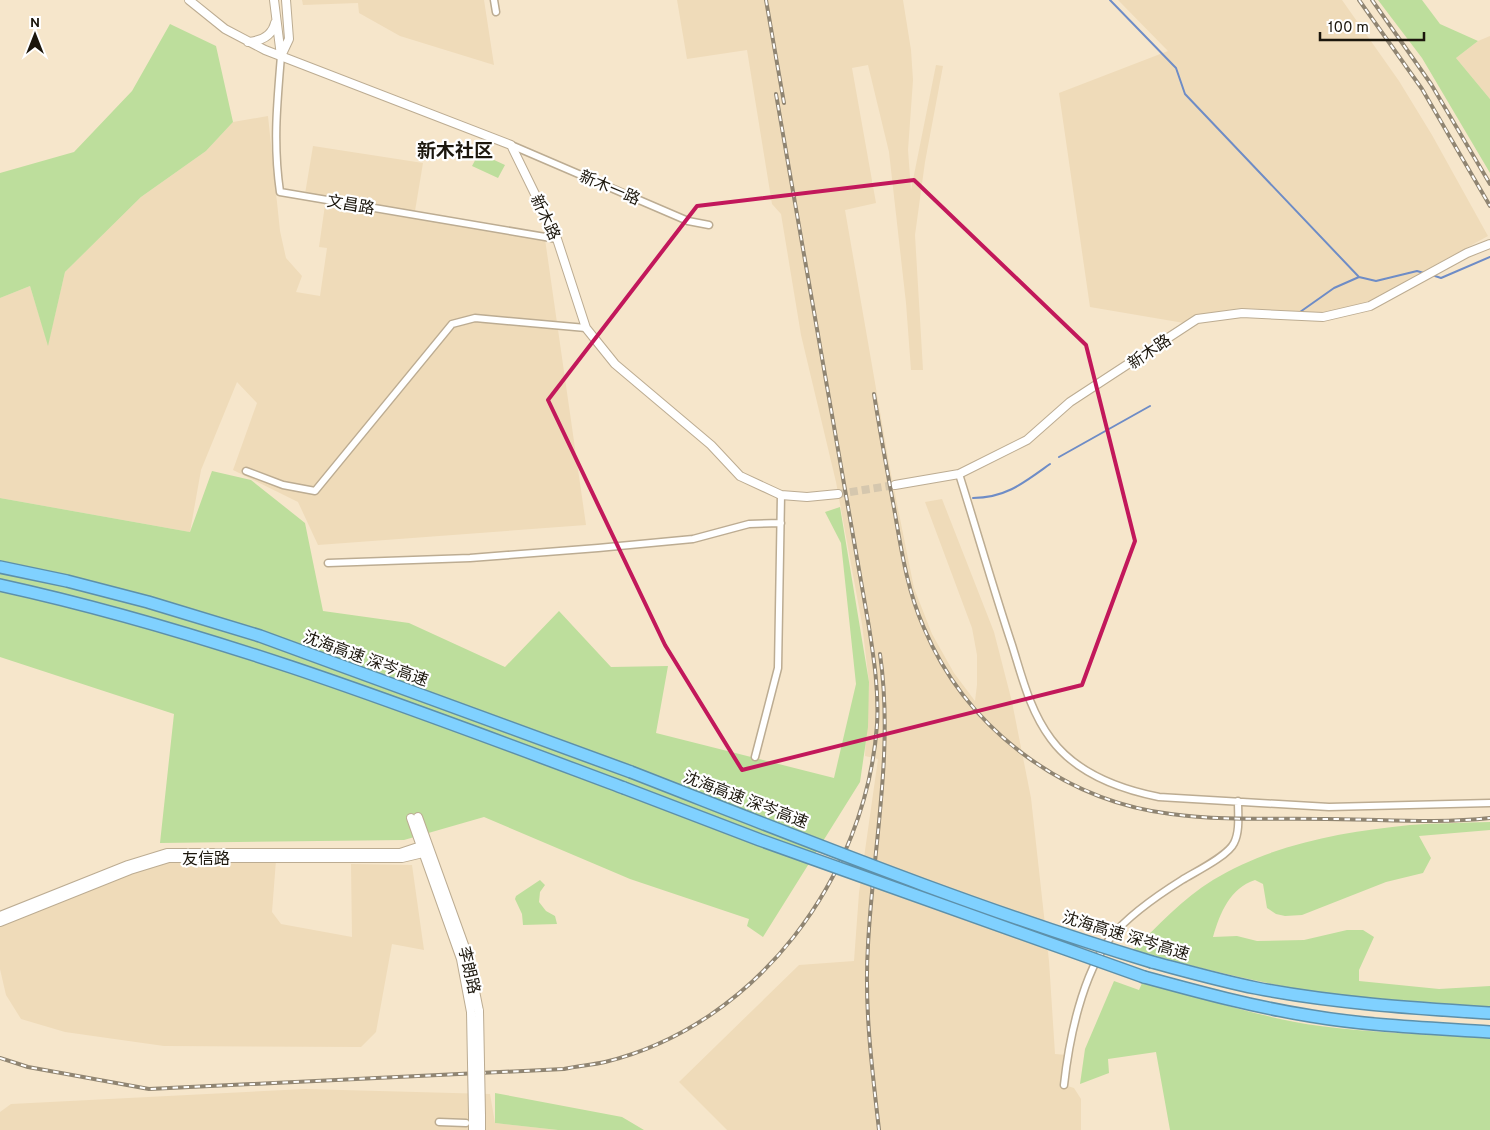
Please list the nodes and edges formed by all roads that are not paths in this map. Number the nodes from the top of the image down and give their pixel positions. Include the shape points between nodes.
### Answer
1 (189, 0) edge
2 (274, 0) edge
3 (286, 0) edge
4 (494, 0) edge
5 (496, 12) dead end
6 (276, 22) junction
7 (248, 42) junction
8 (281, 56) junction
9 (511, 145) junction
10 (709, 225) dead end
11 (557, 239) junction
12 (1490, 244) edge
13 (586, 328) junction
14 (246, 471) dead end
15 (959, 474) junction
16 (895, 485) tunnel mouth
17 (838, 494) tunnel mouth
18 (781, 495) junction
19 (781, 523) junction
20 (328, 563) dead end
21 (0, 567) edge
22 (0, 584) edge
23 (755, 757) dead end
24 (1238, 802) junction
25 (1490, 804) edge
26 (422, 850) junction
27 (0, 916) edge
28 (0, 922) edge
29 (475, 1011) junction
30 (1490, 1013) edge
31 (1490, 1032) edge
32 (1064, 1085) dead end
33 (439, 1122) dead end
34 (466, 1127) edge
35 (472, 1130) edge
36 (482, 1130) edge

1 - 7 street via 225,29
2 - 6 street
3 - 8 street via 290,39
4 - 5 street
6 - 7 street via 267,37
6 - 8 street
7 - 8 street
8 - 9 street
8 - 11 street, 文昌路 via 275,126 280,192
9 - 10 street, 新木一路 via 688,222
9 - 11 street, 新木路
11 - 13 street, 新木路
12 - 15 street, 新木路 via 1370,306 1323,317 1242,313 1196,319 1070,402 1028,440
13 - 14 street via 475,318 452,324 315,491 283,485
13 - 18 street, 新木路 via 615,364 711,446 740,476
15 - 16 street, 新木路
15 - 24 street via 1026,691 1052,740 1086,771 1135,792 1159,797
17 - 18 street, 新木路
18 - 19 street
19 - 20 street via 749,524 693,538 598,548 470,558
19 - 23 street via 778,668
21 - 30 highway, 沈海高速 深岑高速, bridge via 94,588 260,636 631,772 898,875 1101,947 1255,988 1385,1006
22 - 31 highway, 沈海高速 深岑高速, bridge via 260,655 1144,977 1245,1004 1311,1016 1376,1025
24 - 25 street via 1329,807
24 - 32 street via 1238,831 1230,849 1138,912 1111,937 1087,985 1073,1029
26 - 27 street, 友信路 via 400,853 167,853 128,865
26 - 28 street, 友信路 via 402,858 169,858 130,870
26 - 29 street, 李朗路 via 461,958
26 - 29 street, 李朗路 via 414,818 468,956
29 - 35 street, 李朗路, bridge
29 - 36 street, 李朗路, bridge
33 - 34 street
34 - 35 street

